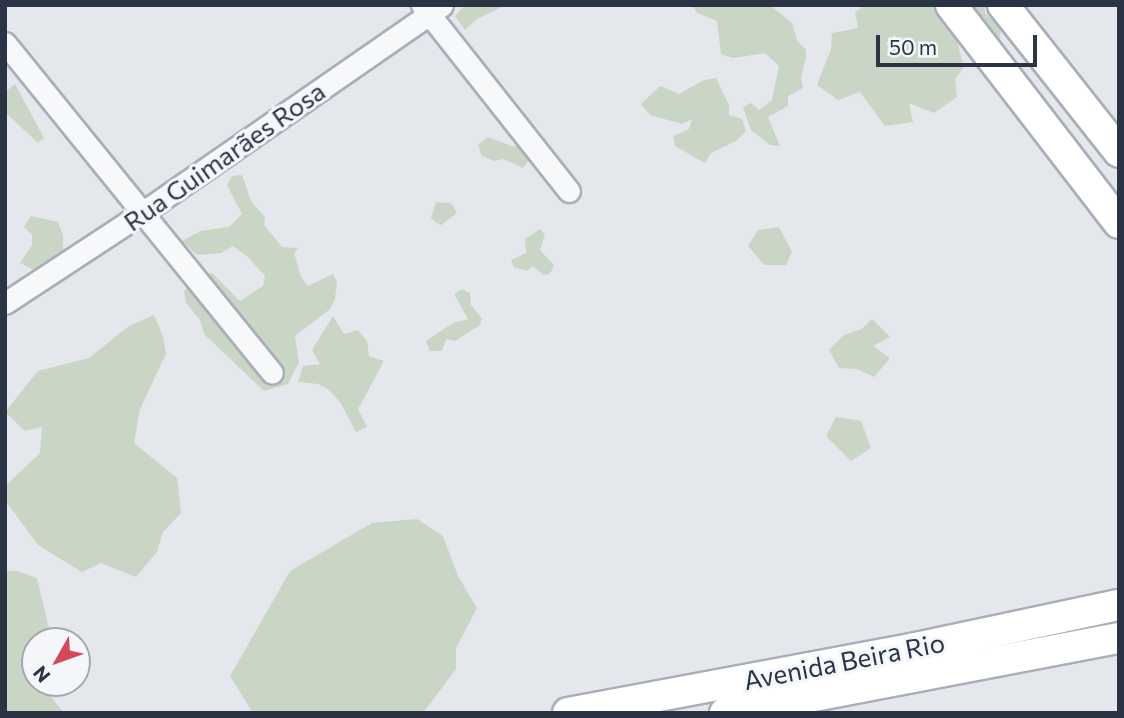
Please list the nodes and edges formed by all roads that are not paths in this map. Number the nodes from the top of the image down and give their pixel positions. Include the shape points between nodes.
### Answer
1 (951, 5) edge
2 (1003, 5) edge
3 (431, 8) edge
4 (5, 43) edge
5 (1119, 152) edge
6 (569, 191) dead end
7 (145, 211) junction
8 (1119, 223) edge
9 (5, 303) edge
10 (272, 373) dead end
11 (1119, 605) edge
12 (1119, 638) edge
13 (568, 713) edge
14 (725, 713) edge

1 - 8 main road
2 - 5 main road
3 - 6 street
3 - 7 street, Rua Guimarães Rosa
4 - 7 street
7 - 9 street, Rua Guimarães Rosa
7 - 10 street
11 - 13 main road, Avenida Beira Rio
12 - 14 main road, Avenida Beira Rio

